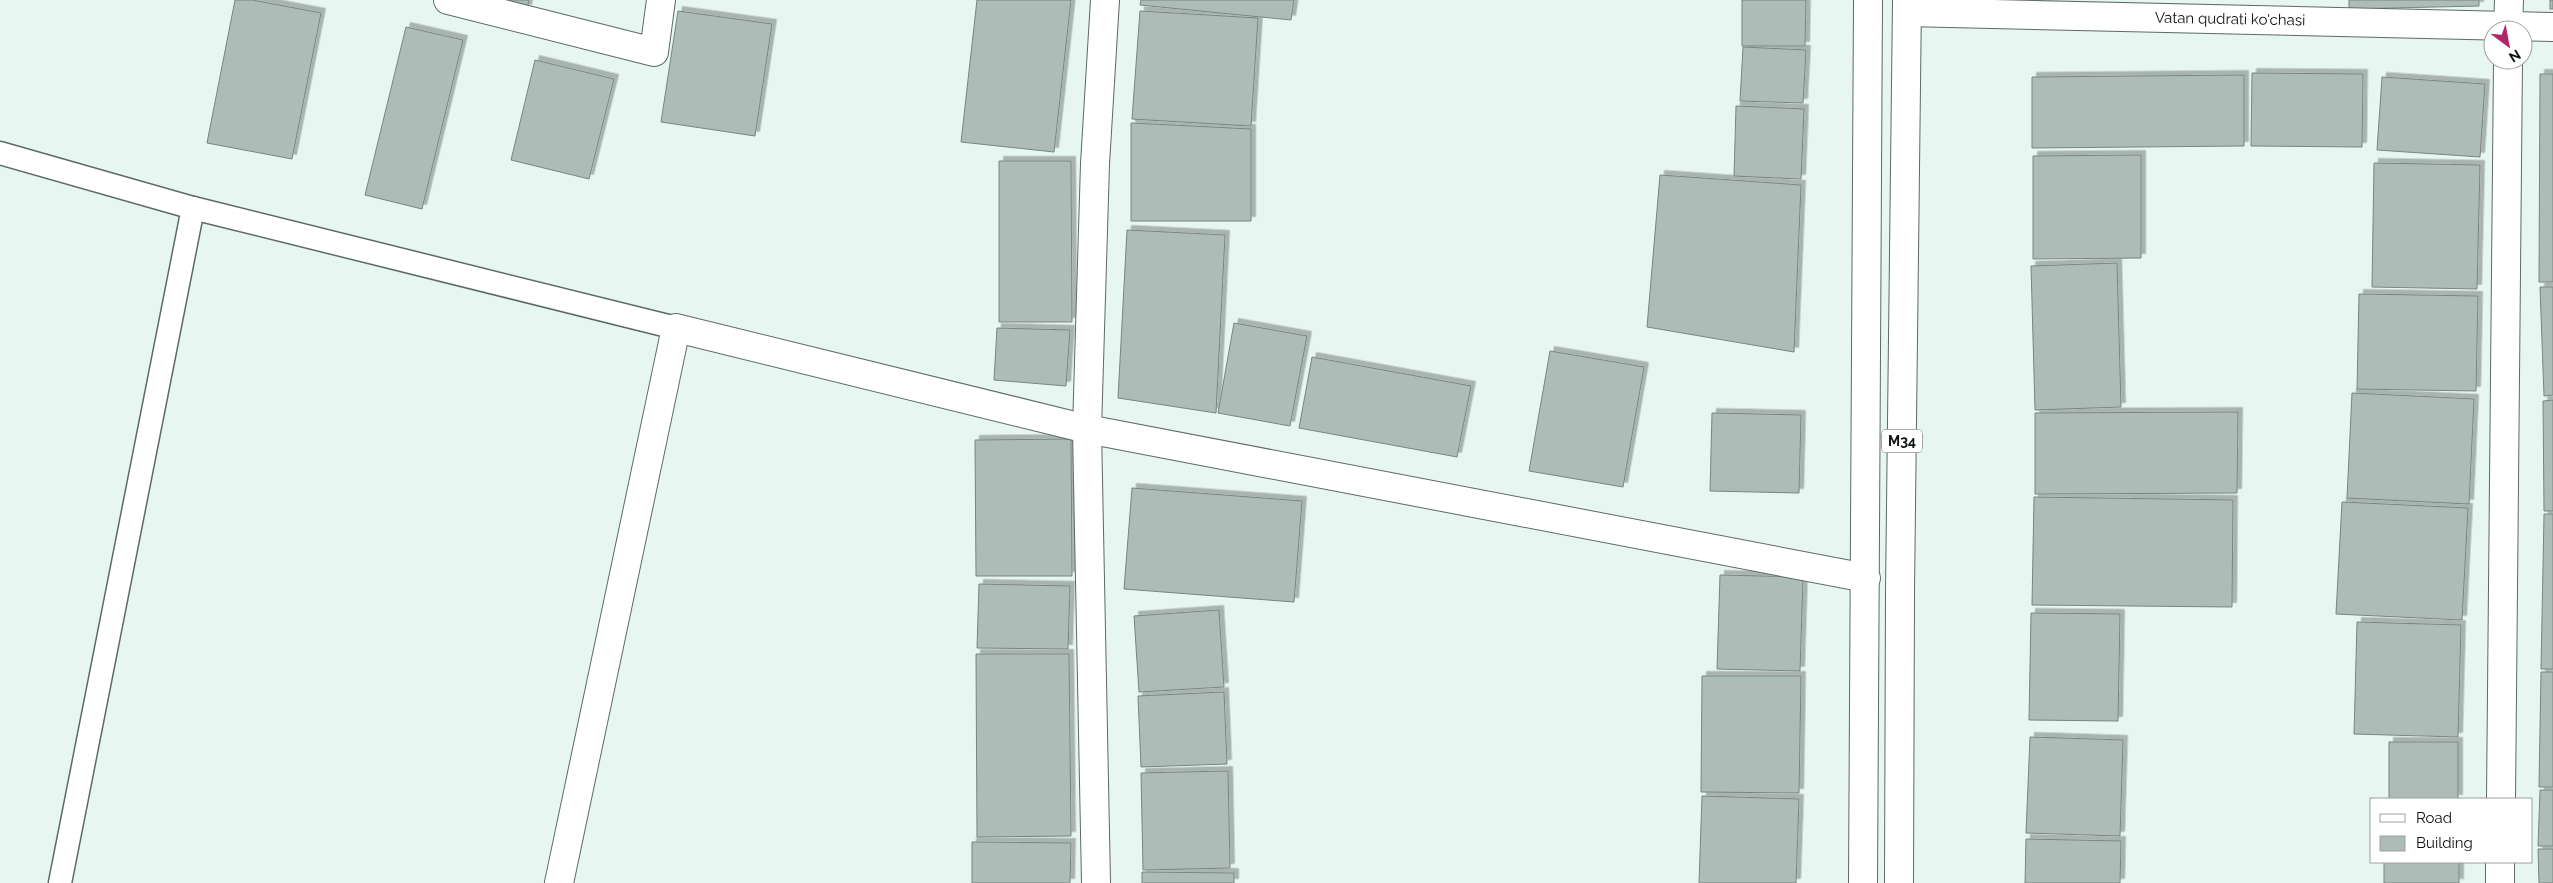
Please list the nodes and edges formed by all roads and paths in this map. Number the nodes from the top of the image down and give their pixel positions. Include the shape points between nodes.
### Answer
1 (448, 0) edge
2 (661, 0) edge
3 (1106, 0) edge
4 (1868, 0) edge
5 (1907, 6) edge
6 (2508, 19) edge
7 (2553, 28) edge
8 (2508, 70) edge
9 (0, 153) edge
10 (193, 208) junction
11 (676, 328) junction
12 (1088, 429) junction
13 (1866, 578) junction
14 (2501, 798) edge
15 (2500, 863) edge
16 (60, 883) edge
17 (559, 883) edge
18 (1096, 883) edge
19 (1863, 883) edge
20 (1900, 883) edge
21 (2500, 883) edge

1 - 2 street via 654,52
3 - 12 street via 1095,164
4 - 13 street, M34
5 - 6 street, Vatan qudrati ko'chasi
5 - 20 street, M34
6 - 7 street, Vatan qudrati ko'chasi
8 - 14 street
9 - 10 lane
10 - 11 lane
10 - 16 lane
11 - 12 street
11 - 17 street
12 - 13 street
12 - 18 street
13 - 19 street, M34
15 - 21 street

